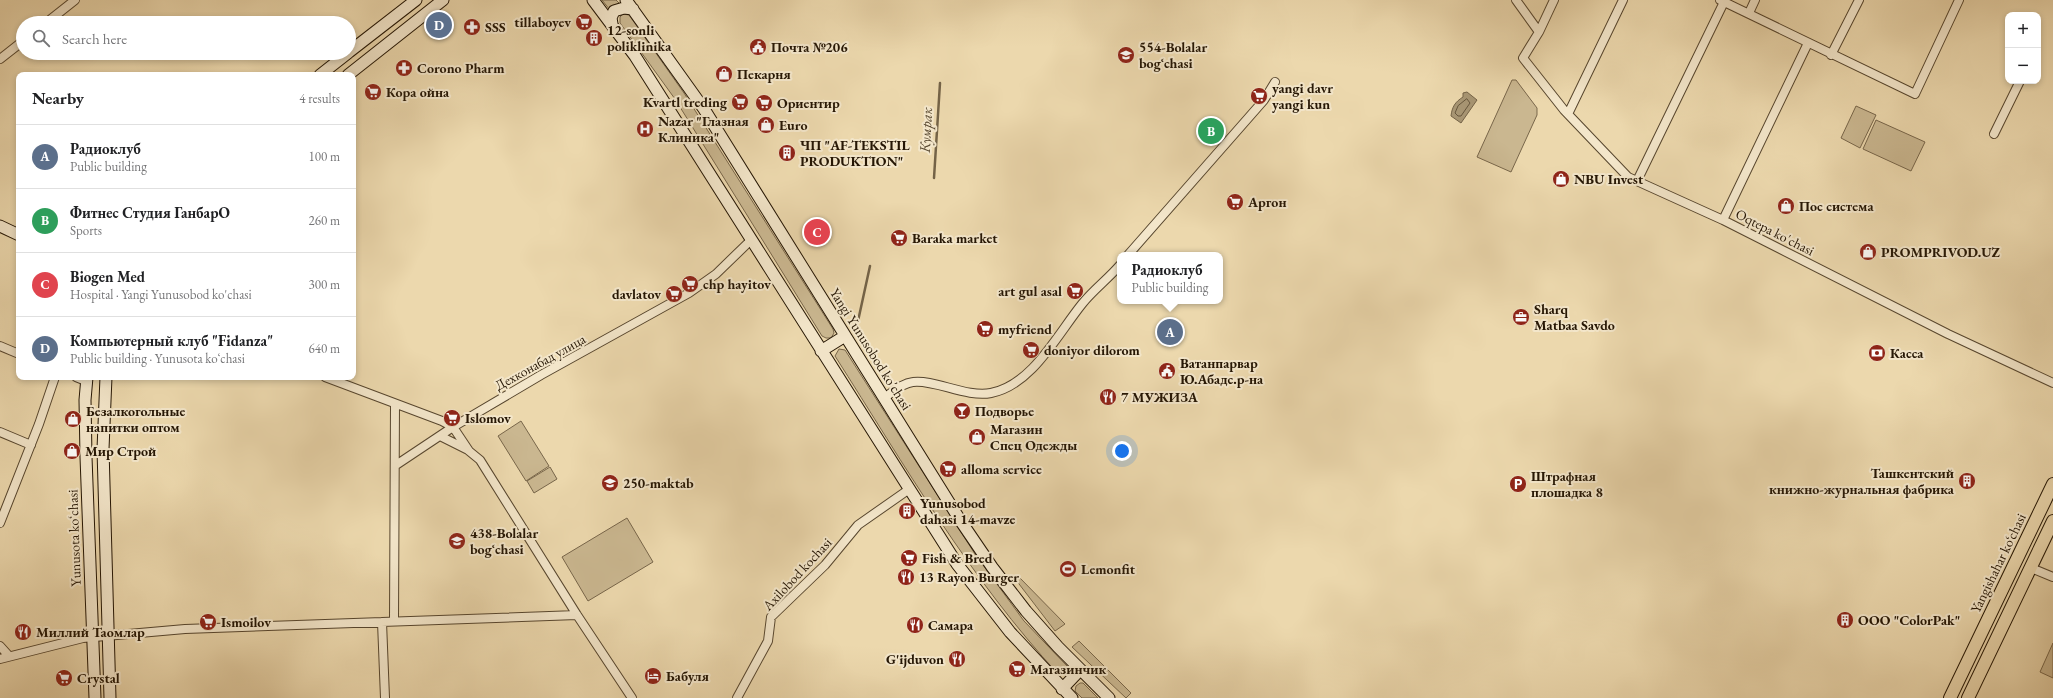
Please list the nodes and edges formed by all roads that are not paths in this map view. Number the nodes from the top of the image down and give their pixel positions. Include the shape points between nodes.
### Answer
1 (75, 0) edge
2 (416, 0) edge
3 (443, 0) edge
4 (593, 0) edge
5 (1516, 0) edge
6 (1554, 0) edge
7 (1623, 0) edge
8 (1755, 0) edge
9 (1859, 0) edge
10 (1959, 0) edge
11 (1722, 1) edge
12 (630, 4) edge
13 (1749, 13) junction
14 (55, 16) edge
15 (612, 24) junction
16 (1539, 32) junction
17 (1808, 43) junction
18 (16, 46) edge
19 (356, 47) edge
20 (1831, 55) junction
21 (0, 59) edge
22 (340, 60) edge
23 (324, 72) edge
24 (352, 72) edge
25 (1275, 82) dead end
26 (2019, 84) edge
27 (1568, 114) junction
28 (1994, 134) dead end
29 (1637, 181) junction
30 (1723, 220) junction
31 (0, 226) edge
32 (16, 234) edge
33 (751, 240) junction
34 (1131, 252) edge
35 (1117, 268) edge
36 (845, 336) junction
37 (0, 346) edge
38 (821, 351) junction
39 (16, 353) edge
40 (54, 380) edge
41 (83, 380) edge
42 (106, 380) edge
43 (333, 380) edge
44 (2053, 383) edge
45 (884, 398) junction
46 (395, 404) junction
47 (453, 427) junction
48 (0, 432) edge
49 (440, 436) junction
50 (31, 445) junction
51 (469, 451) junction
52 (396, 465) junction
53 (2053, 484) edge
54 (908, 490) junction
55 (1, 520) edge
56 (2053, 522) edge
57 (2016, 561) junction
58 (2031, 568) junction
59 (2053, 577) edge
60 (577, 615) junction
61 (394, 621) junction
62 (382, 622) junction
63 (108, 635) junction
64 (93, 636) junction
65 (0, 646) edge
66 (9, 656) junction
67 (0, 659) edge
68 (1080, 670) junction
69 (1062, 689) junction
70 (95, 698) edge
71 (110, 698) edge
72 (385, 698) edge
73 (632, 698) edge
74 (737, 698) edge
75 (1072, 698) edge
76 (1109, 698) edge
77 (1950, 698) edge
78 (1968, 698) edge

1 - 14 street
2 - 19 main road
3 - 24 main road
4 - 15 main road
5 - 16 street
6 - 16 street
7 - 27 street
8 - 13 street
9 - 20 street
10 - 20 street via 1915,94
11 - 13 street
11 - 29 street
12 - 15 main road via 614,11
12 - 36 main road, Yangi Yunusobod ko'chasi via 704,109
13 - 17 street
15 - 33 main road via 635,56
16 - 27 street, Oqtepa ko'chasi via 1523,58
17 - 20 street
17 - 30 street
18 - 21 street
22 - 23 main road
25 - 34 street via 1264,100
26 - 28 street
27 - 29 street, Oqtepa ko'chasi via 1628,177
29 - 30 street, Oqtepa ko'chasi
30 - 44 street, Oqtepa ko'chasi via 1948,334
31 - 32 main road
33 - 38 main road
33 - 47 street, Дехконабад улица via 725,266 689,293
35 - 45 street via 1083,302 1035,366 1025,377 1012,385 989,394 914,382 903,385
36 - 38 main road
36 - 45 main road, Yangi Yunusobod ko'chasi
37 - 39 street
38 - 54 main road
40 - 50 street
41 - 64 main road, Yunusota koʻchasi
42 - 63 main road via 103,449
43 - 46 street
45 - 68 main road, Yangi Yunusobod ko'chasi via 992,567 1034,620
46 - 47 street
46 - 52 street
47 - 49 street, Дехконабад улица
47 - 51 street
48 - 50 street
49 - 51 street
49 - 52 street, Дехконабад улица
50 - 55 street
51 - 60 street via 480,460
52 - 61 street
53 - 57 main road, Yangishahar ko‘chasi
54 - 69 main road via 980,595
54 - 74 street, Axilobod kochasi via 858,526 825,565 771,617 768,641
56 - 58 main road
57 - 58 main road
57 - 77 main road, Yangishahar ko‘chasi
58 - 59 street
58 - 78 main road
60 - 61 street
60 - 73 street
61 - 62 street
62 - 63 street via 197,628
62 - 72 street
63 - 64 street
63 - 71 main road
64 - 66 street
64 - 70 main road, Yunusota koʻchasi
65 - 66 street
66 - 67 street
68 - 69 main road
68 - 76 main road, Yangi Yunusobod ko'chasi
69 - 75 main road

